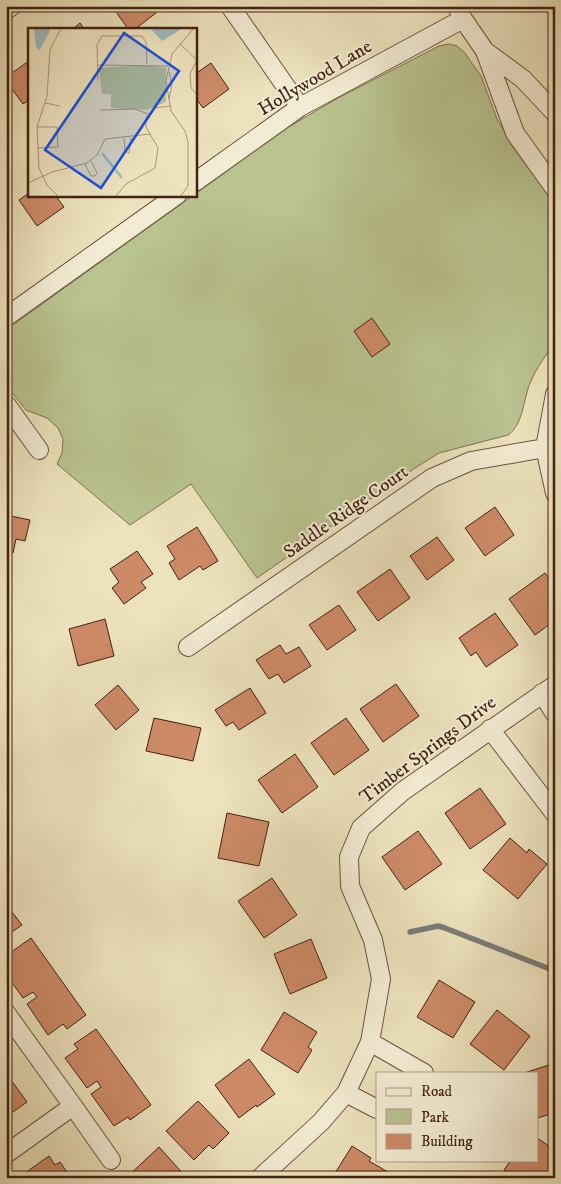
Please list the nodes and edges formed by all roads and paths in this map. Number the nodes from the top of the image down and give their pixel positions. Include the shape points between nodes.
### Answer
1 (12, 6) edge
2 (230, 6) edge
3 (6, 10) edge
4 (460, 13) edge
5 (485, 52) junction
6 (300, 107) junction
7 (555, 113) edge
8 (196, 181) edge
9 (555, 189) edge
10 (176, 196) edge
11 (6, 318) edge
12 (555, 394) edge
13 (6, 404) edge
14 (545, 448) junction
15 (39, 450) dead end
16 (555, 493) edge
17 (188, 647) dead end
18 (548, 689) edge
19 (555, 714) edge
20 (490, 729) junction
21 (555, 814) edge
22 (6, 1013) edge
23 (370, 1042) junction
24 (422, 1072) edge
25 (346, 1093) junction
26 (73, 1106) junction
27 (376, 1108) edge
28 (6, 1154) edge
29 (111, 1160) dead end
30 (260, 1178) edge

1 - 3 street
2 - 6 street
4 - 5 street
4 - 6 street, Hollywood Lane
5 - 7 street via 523,79
5 - 9 street via 515,132
6 - 8 street, Hollywood Lane
10 - 11 street
12 - 14 street
13 - 15 street
14 - 16 street
14 - 17 street, Saddle Ridge Court via 471,461 432,478
18 - 19 street
18 - 20 street, Timber Springs Drive
20 - 21 street
20 - 23 street, Timber Springs Drive via 403,791 361,828 349,857 350,886 373,940 381,979
22 - 26 street
23 - 24 street
23 - 25 street, Timber Springs Drive
25 - 27 street
25 - 30 street, Timber Springs Drive via 321,1122
26 - 28 street
26 - 29 street

